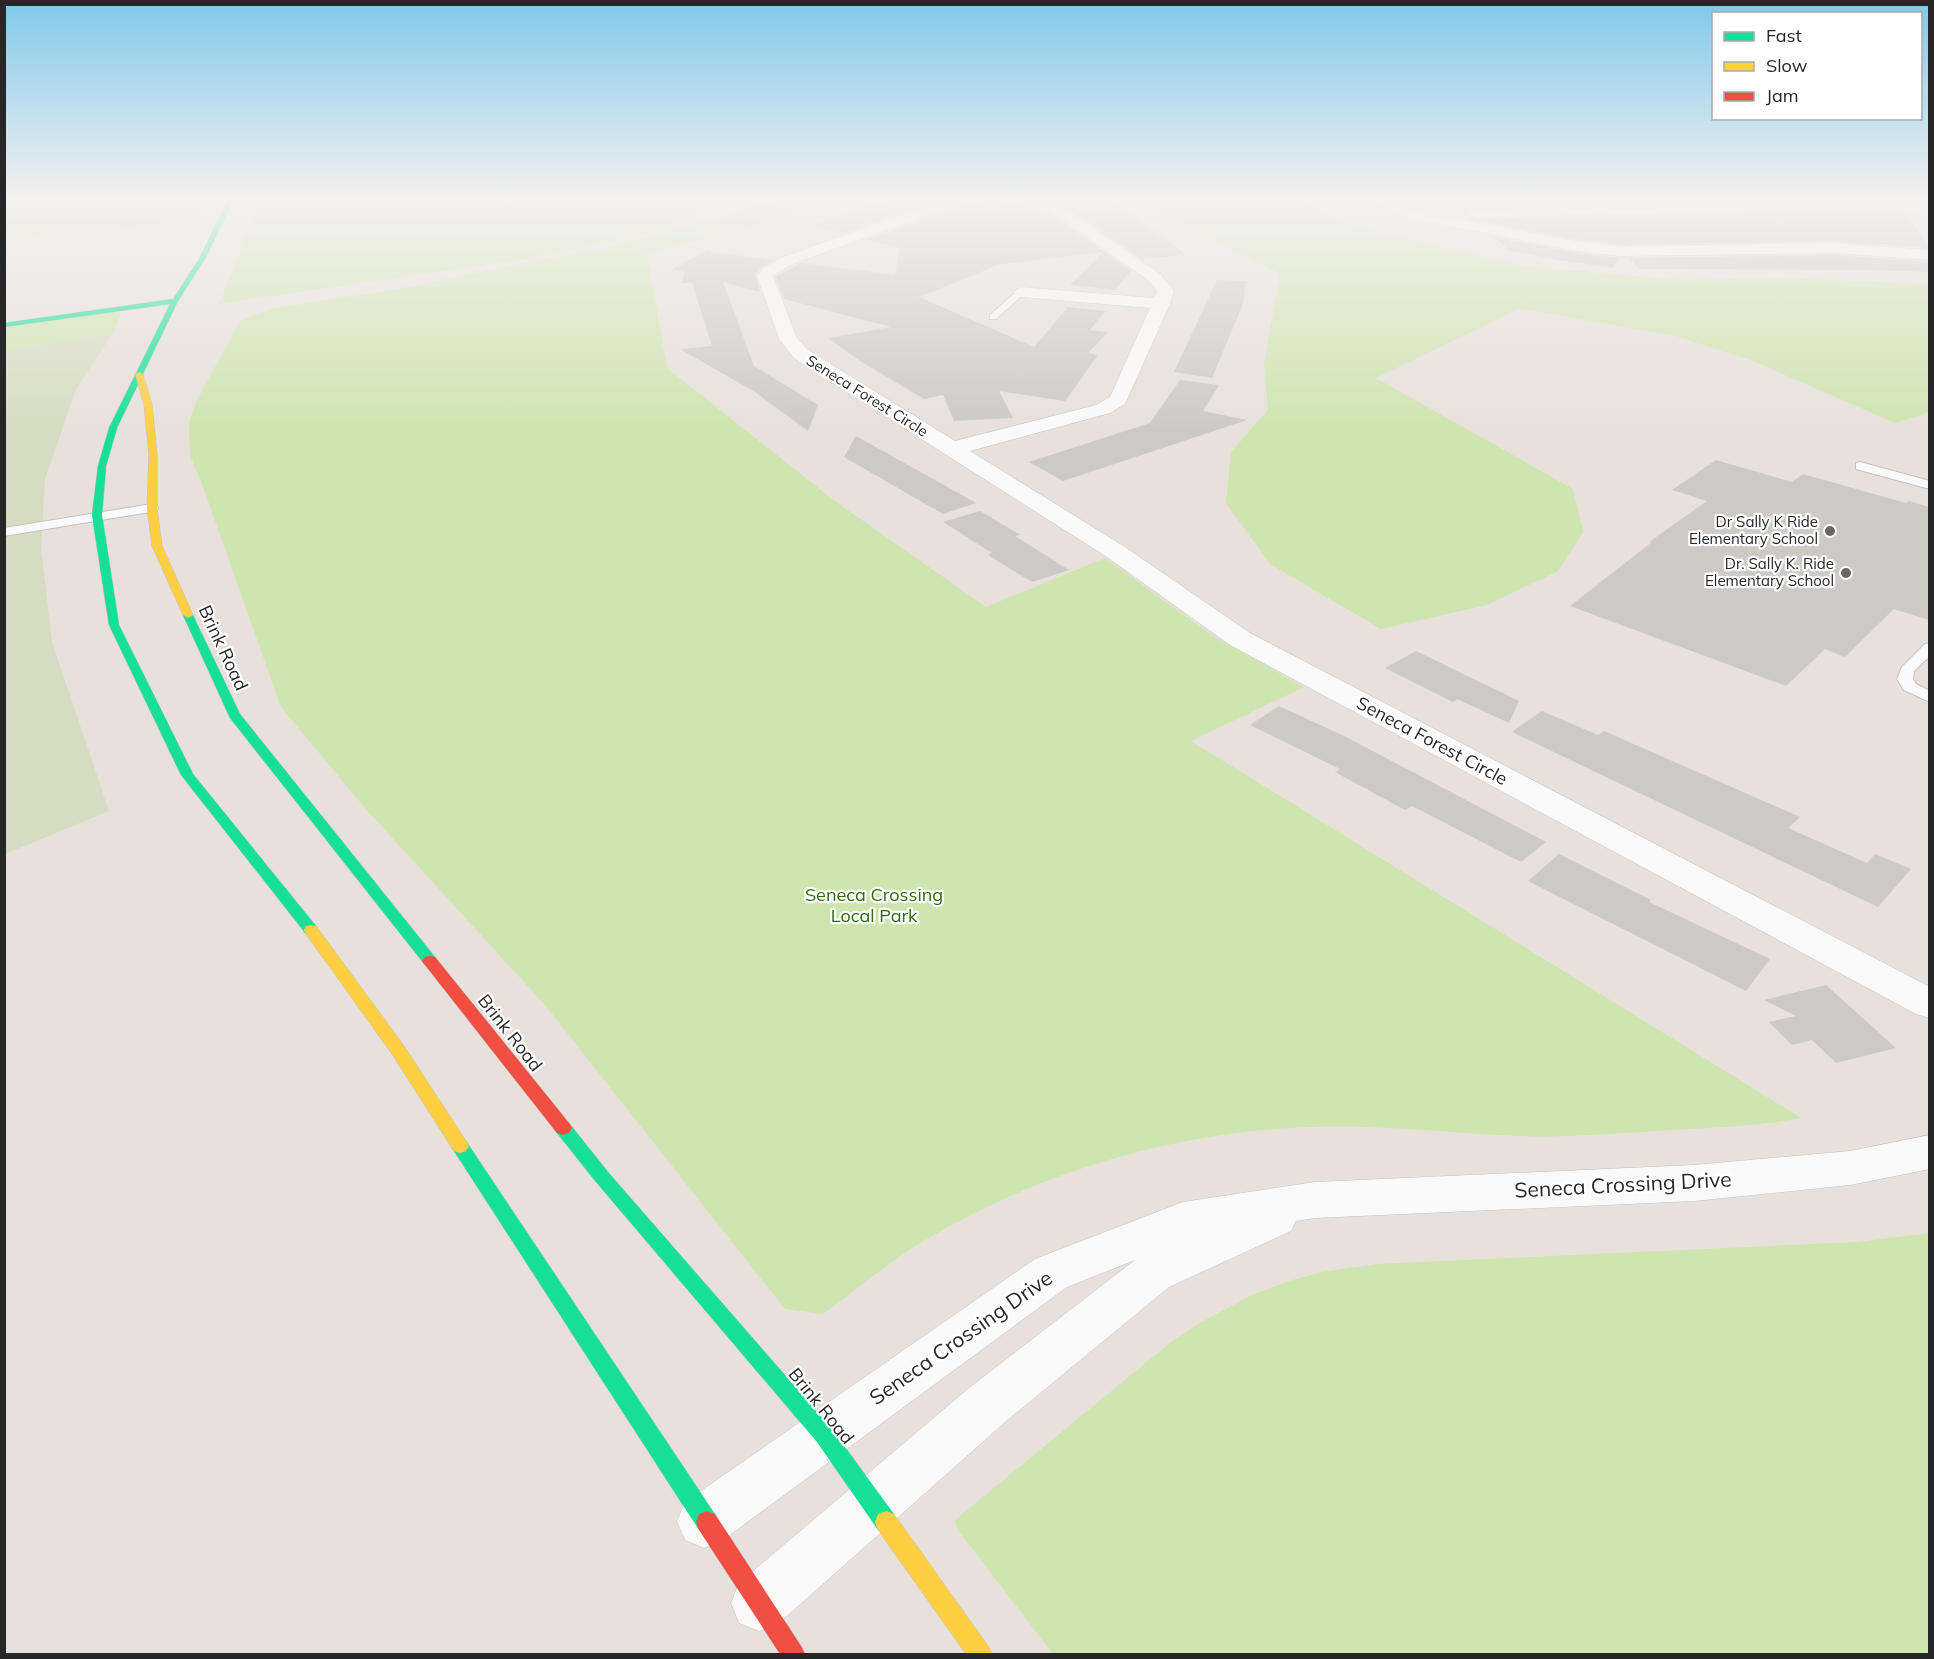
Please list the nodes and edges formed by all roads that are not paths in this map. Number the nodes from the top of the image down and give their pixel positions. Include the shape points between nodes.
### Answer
1 (191, 276) edge
2 (765, 276) edge
3 (1154, 276) edge
4 (1021, 292) joint
5 (175, 300) junction
6 (1161, 304) junction
7 (993, 317) dead end
8 (4, 325) edge
9 (139, 374) junction
10 (951, 449) junction
11 (1860, 466) dead end
12 (1929, 484) edge
13 (152, 508) junction
14 (97, 515) junction
15 (4, 532) edge
16 (1929, 647) edge
17 (1929, 697) edge
18 (1929, 1004) edge
19 (1929, 1152) edge
20 (1315, 1200) junction
21 (824, 1436) junction
22 (873, 1504) junction
23 (704, 1521) junction
24 (759, 1603) junction
25 (792, 1654) edge
26 (980, 1654) edge

1 - 5 main road
2 - 10 street, Seneca Forest Circle via 788,339 801,354
3 - 6 street via 1166,291
4 - 6 street
4 - 7 lane
5 - 8 main road
5 - 9 main road
6 - 10 street via 1118,400 1102,409
9 - 13 main road, Brink Road via 148,405 153,455
9 - 14 main road via 113,428 102,466
10 - 18 street, Seneca Forest Circle via 1116,552 1240,639
11 - 12 lane
13 - 14 lane
13 - 21 main road, Brink Road via 157,546 234,715 602,1177
14 - 15 lane
14 - 23 main road via 114,625 187,775 292,903 398,1050
16 - 17 lane via 1907,670 1905,679 1910,687
19 - 20 street, Seneca Crossing Drive via 1850,1168 1694,1183
20 - 21 street, Seneca Crossing Drive via 1183,1221 1051,1273
20 - 22 street, Seneca Crossing Drive via 1153,1273 987,1405
21 - 22 main road, Brink Road
21 - 23 street, Seneca Crossing Drive
22 - 24 street, Seneca Crossing Drive
22 - 26 main road, Brink Road
23 - 24 main road
24 - 25 main road

